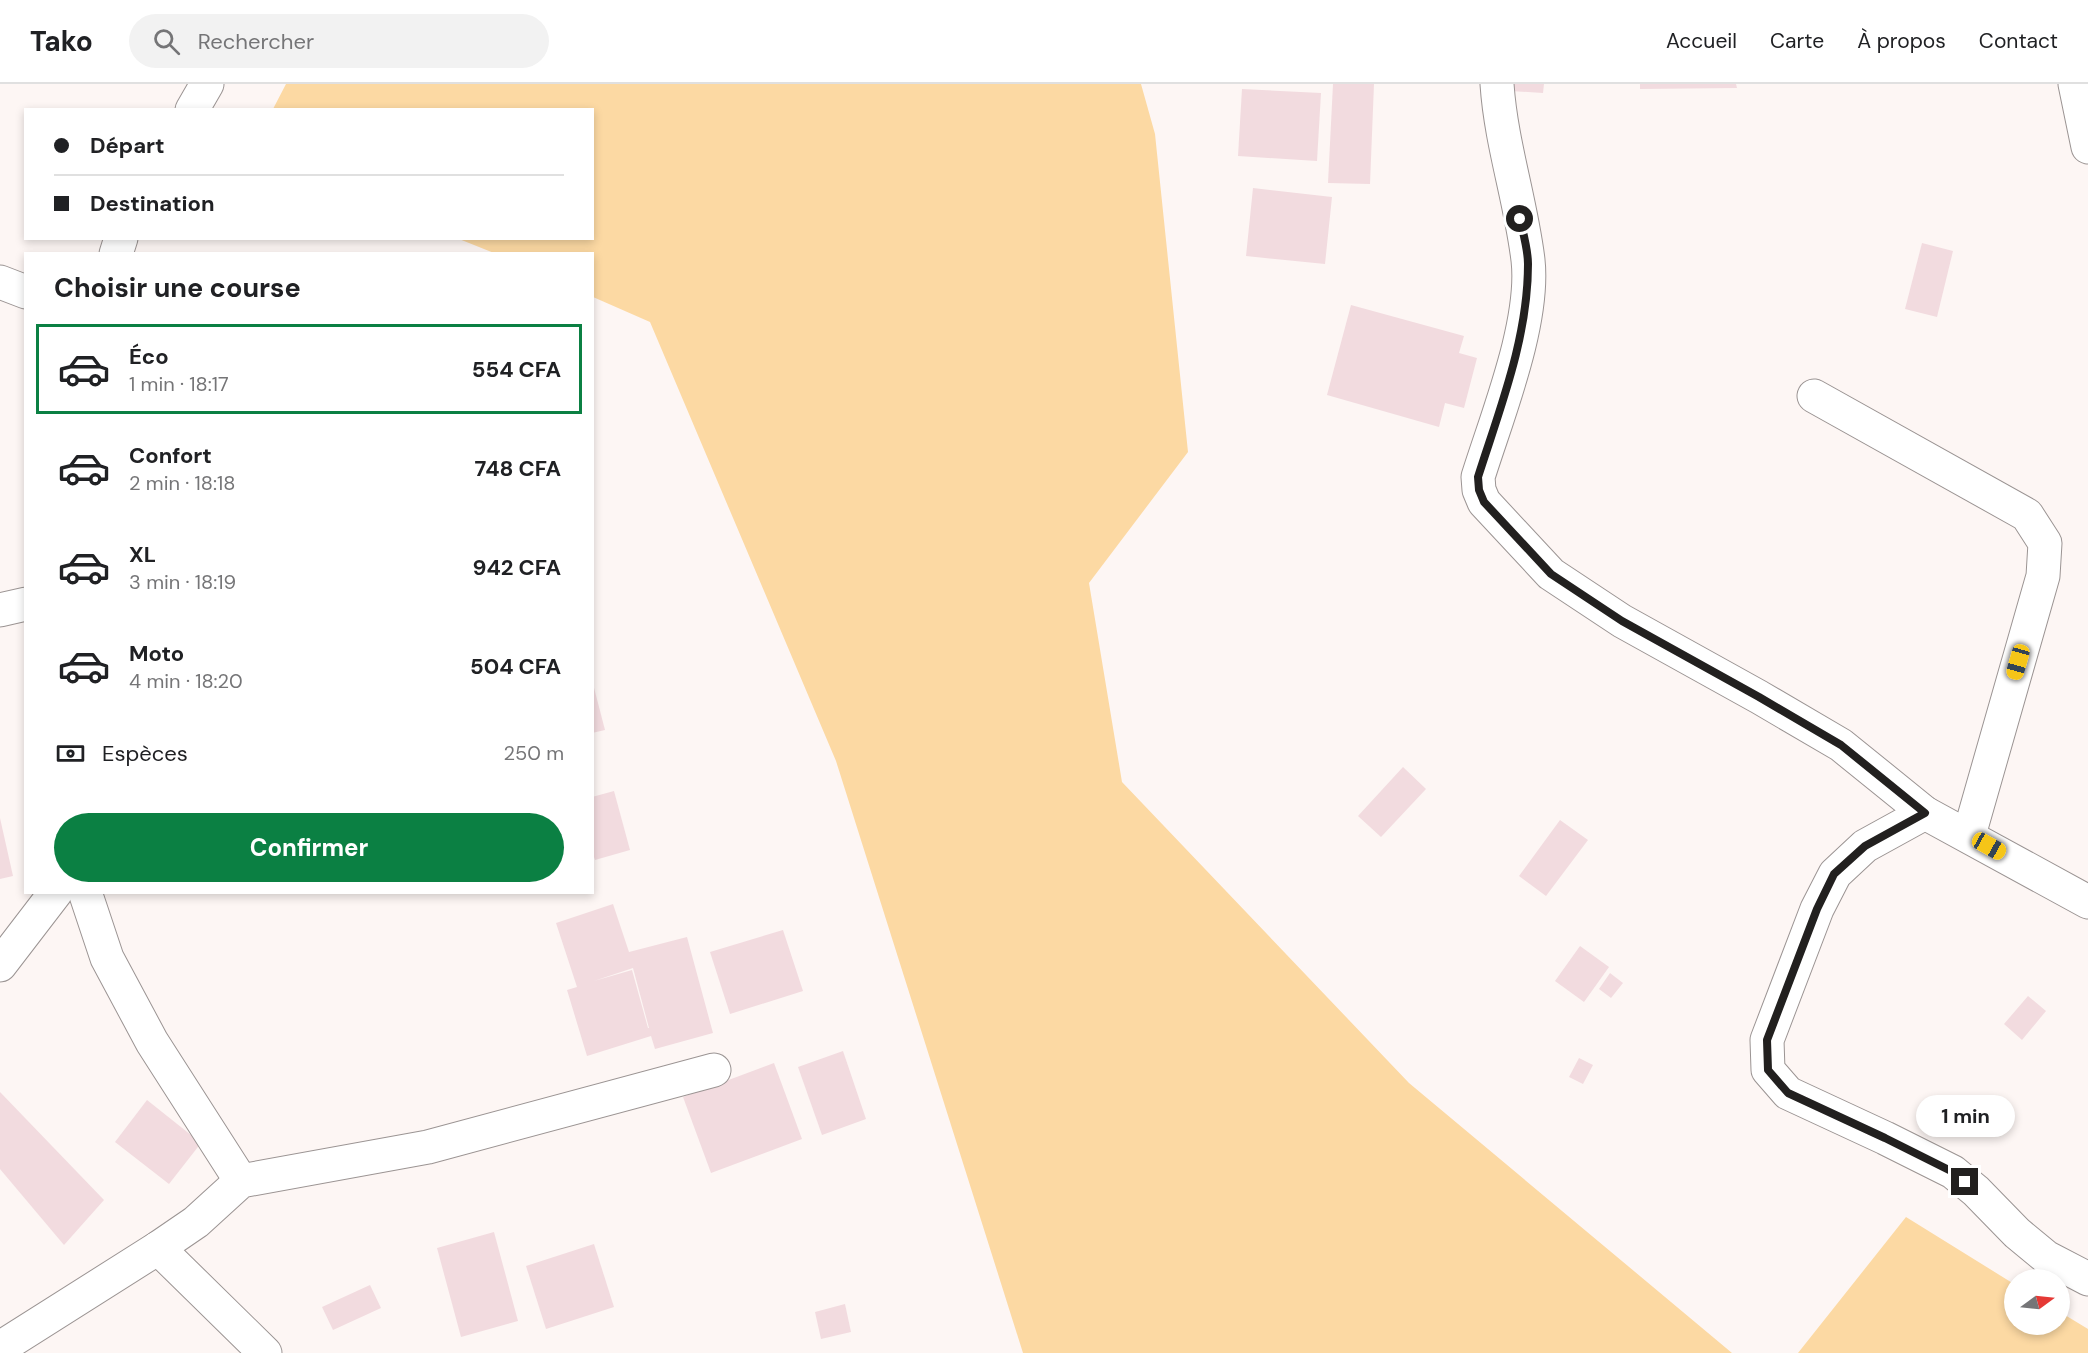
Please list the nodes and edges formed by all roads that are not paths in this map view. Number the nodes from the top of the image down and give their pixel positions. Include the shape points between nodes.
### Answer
1 (207, 84) edge
2 (1497, 84) edge
3 (2075, 84) edge
4 (193, 108) edge
5 (2088, 147) edge
6 (0, 282) edge
7 (24, 291) edge
8 (1814, 396) dead end
9 (24, 604) edge
10 (0, 610) edge
11 (1925, 813) junction
12 (1969, 835) junction
13 (54, 894) edge
14 (86, 894) edge
15 (2088, 902) edge
16 (0, 964) edge
17 (714, 1070) dead end
18 (241, 1181) junction
19 (158, 1248) junction
20 (2088, 1279) edge
21 (0, 1348) edge
22 (265, 1353) edge

1 - 4 street
2 - 11 street via 1499,113 1528,261 1517,352 1478,477 1484,502 1551,574 1622,621 1841,745
3 - 5 street
6 - 7 street
8 - 12 street via 2027,515 2045,543 2043,576
9 - 10 street
11 - 12 street
11 - 20 street via 1865,846 1834,874 1767,1040 1768,1070 1788,1093 1953,1172 2046,1257
12 - 15 street
13 - 16 street
14 - 18 street via 107,958 141,1021
17 - 18 street via 428,1146
18 - 19 street via 196,1222
19 - 21 street
19 - 22 street

